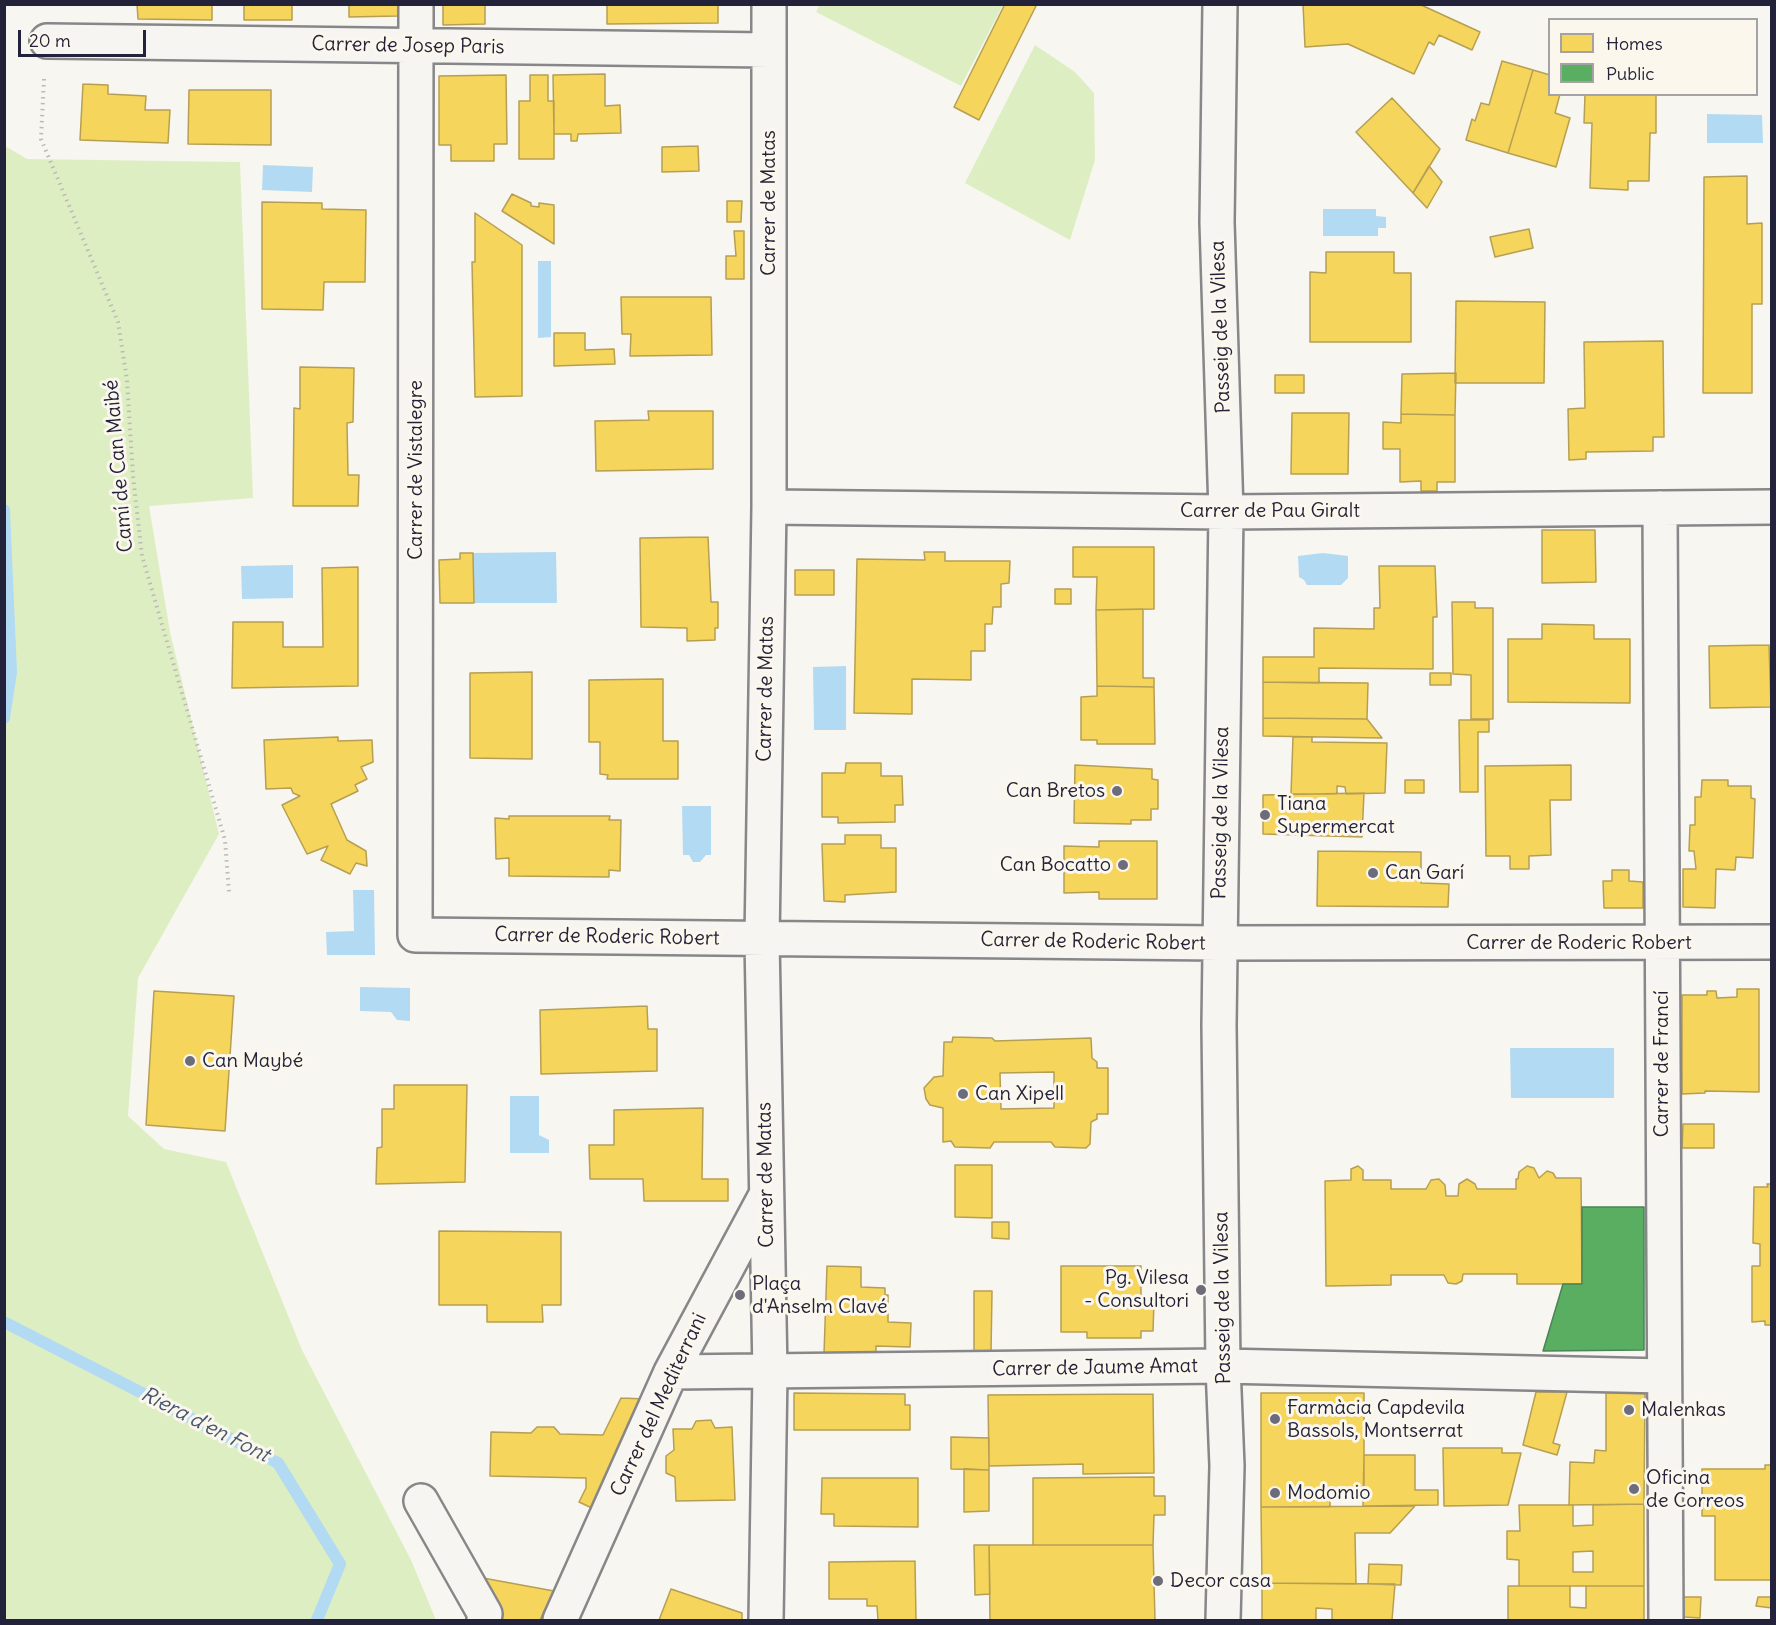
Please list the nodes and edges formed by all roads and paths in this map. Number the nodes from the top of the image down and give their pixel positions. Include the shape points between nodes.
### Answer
1 (416, 4) edge
2 (769, 4) edge
3 (1220, 4) edge
4 (47, 41) joint
5 (418, 46) junction
6 (769, 50) junction
7 (768, 507) junction
8 (1772, 507) edge
9 (1660, 508) junction
10 (1226, 512) junction
11 (229, 892) dead end
12 (415, 935) joint
13 (762, 939) junction
14 (1772, 942) edge
15 (1219, 943) junction
16 (1662, 943) junction
17 (767, 1193) junction
18 (1223, 1366) junction
19 (671, 1372) junction
20 (770, 1373) junction
21 (1662, 1376) junction
22 (421, 1501) dead end
23 (484, 1620) edge
24 (560, 1620) edge
25 (766, 1620) edge
26 (1223, 1620) edge
27 (1666, 1620) edge

1 - 5 street, Carrer de Vistalegre
2 - 6 street, Carrer de Matas
3 - 10 street, Passeig de la Vilesa via 1217,222
4 - 5 street, Carrer de Josep Paris
4 - 11 path, Camí de Can Maibé via 41,140 118,322 127,380 142,556 225,840
5 - 6 street, Carrer de Josep Paris
5 - 12 street, Carrer de Vistalegre
6 - 7 street, Carrer de Matas
7 - 10 street, Carrer de Pau Giralt
7 - 13 street, Carrer de Matas
8 - 9 street, Carrer de Pau Giralt
9 - 10 street, Carrer de Pau Giralt
9 - 16 street, Carrer de Francí
10 - 15 street, Passeig de la Vilesa
12 - 13 street, Carrer de Roderic Robert
13 - 15 street, Carrer de Roderic Robert
13 - 17 street, Carrer de Matas
14 - 16 street, Carrer de Roderic Robert
15 - 16 street, Carrer de Roderic Robert
15 - 18 street, Passeig de la Vilesa
16 - 21 street, Carrer de Francí
17 - 19 street, Carrer del Mediterrani
17 - 20 street, Carrer de Matas
18 - 20 street, Carrer de Jaume Amat
18 - 21 street, Carrer de Jaume Amat
18 - 26 street, Passeig de la Vilesa via 1227,1466
19 - 20 street, Carrer de Jaume Amat
19 - 24 street, Carrer del Mediterrani
20 - 25 street, Carrer de Matas
21 - 27 street, Carrer de Francí
22 - 23 street via 485,1614

